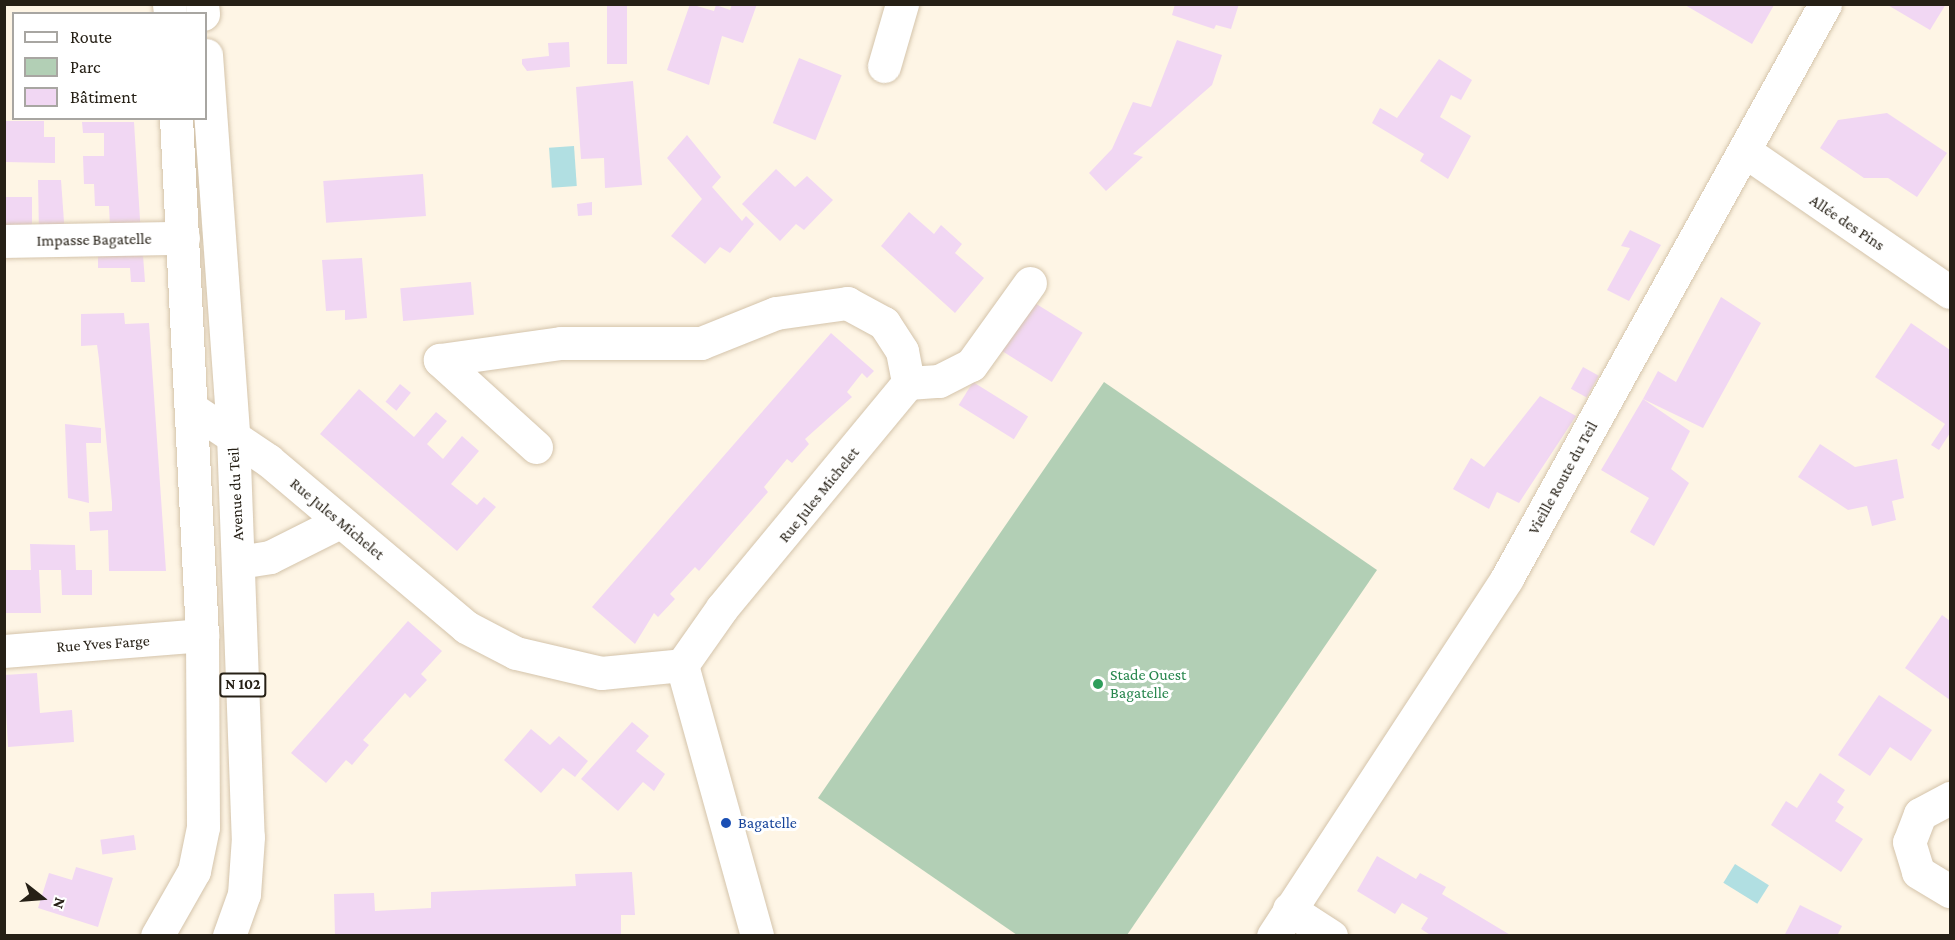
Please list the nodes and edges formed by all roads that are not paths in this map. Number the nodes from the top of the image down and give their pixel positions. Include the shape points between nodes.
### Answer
1 (902, 4) edge
2 (1825, 4) edge
3 (884, 66) dead end
4 (207, 69) edge
5 (176, 120) edge
6 (1746, 152) junction
7 (183, 238) junction
8 (4, 241) edge
9 (1030, 283) dead end
10 (1950, 292) edge
11 (908, 383) junction
12 (192, 409) junction
13 (233, 435) junction
14 (536, 447) dead end
15 (340, 522) junction
16 (239, 562) junction
17 (202, 634) junction
18 (4, 651) edge
19 (682, 665) junction
20 (1950, 798) edge
21 (1950, 891) edge
22 (1281, 922) edge
23 (229, 934) edge
24 (157, 936) edge
25 (757, 936) edge
26 (1331, 936) edge

1 - 3 street
2 - 6 street, Vieille Route du Teil
4 - 13 street, Avenue du Teil / N 102
5 - 7 street, N 102
6 - 10 street, Allée des Pins
6 - 22 street, Vieille Route du Teil via 1507,578
7 - 8 street, Impasse Bagatelle
7 - 12 street, N 102
9 - 11 street via 971,365 939,381
11 - 14 street via 902,351 884,323 847,303 776,313 701,343 561,343 440,360
11 - 19 street, Rue Jules Michelet via 722,608
12 - 13 street, Rue Jules Michelet
12 - 17 street, N 102
13 - 15 street, Rue Jules Michelet
13 - 16 street, Avenue du Teil / N 102
15 - 16 street via 270,557
15 - 19 street, Rue Jules Michelet via 466,627 516,653 602,673
16 - 23 street, Avenue du Teil / N 102 via 248,837 244,894
17 - 18 street, Rue Yves Farge
17 - 24 street, N 102 via 203,826 194,871
19 - 25 street
20 - 21 street via 1920,814 1909,842 1918,872
22 - 26 street

